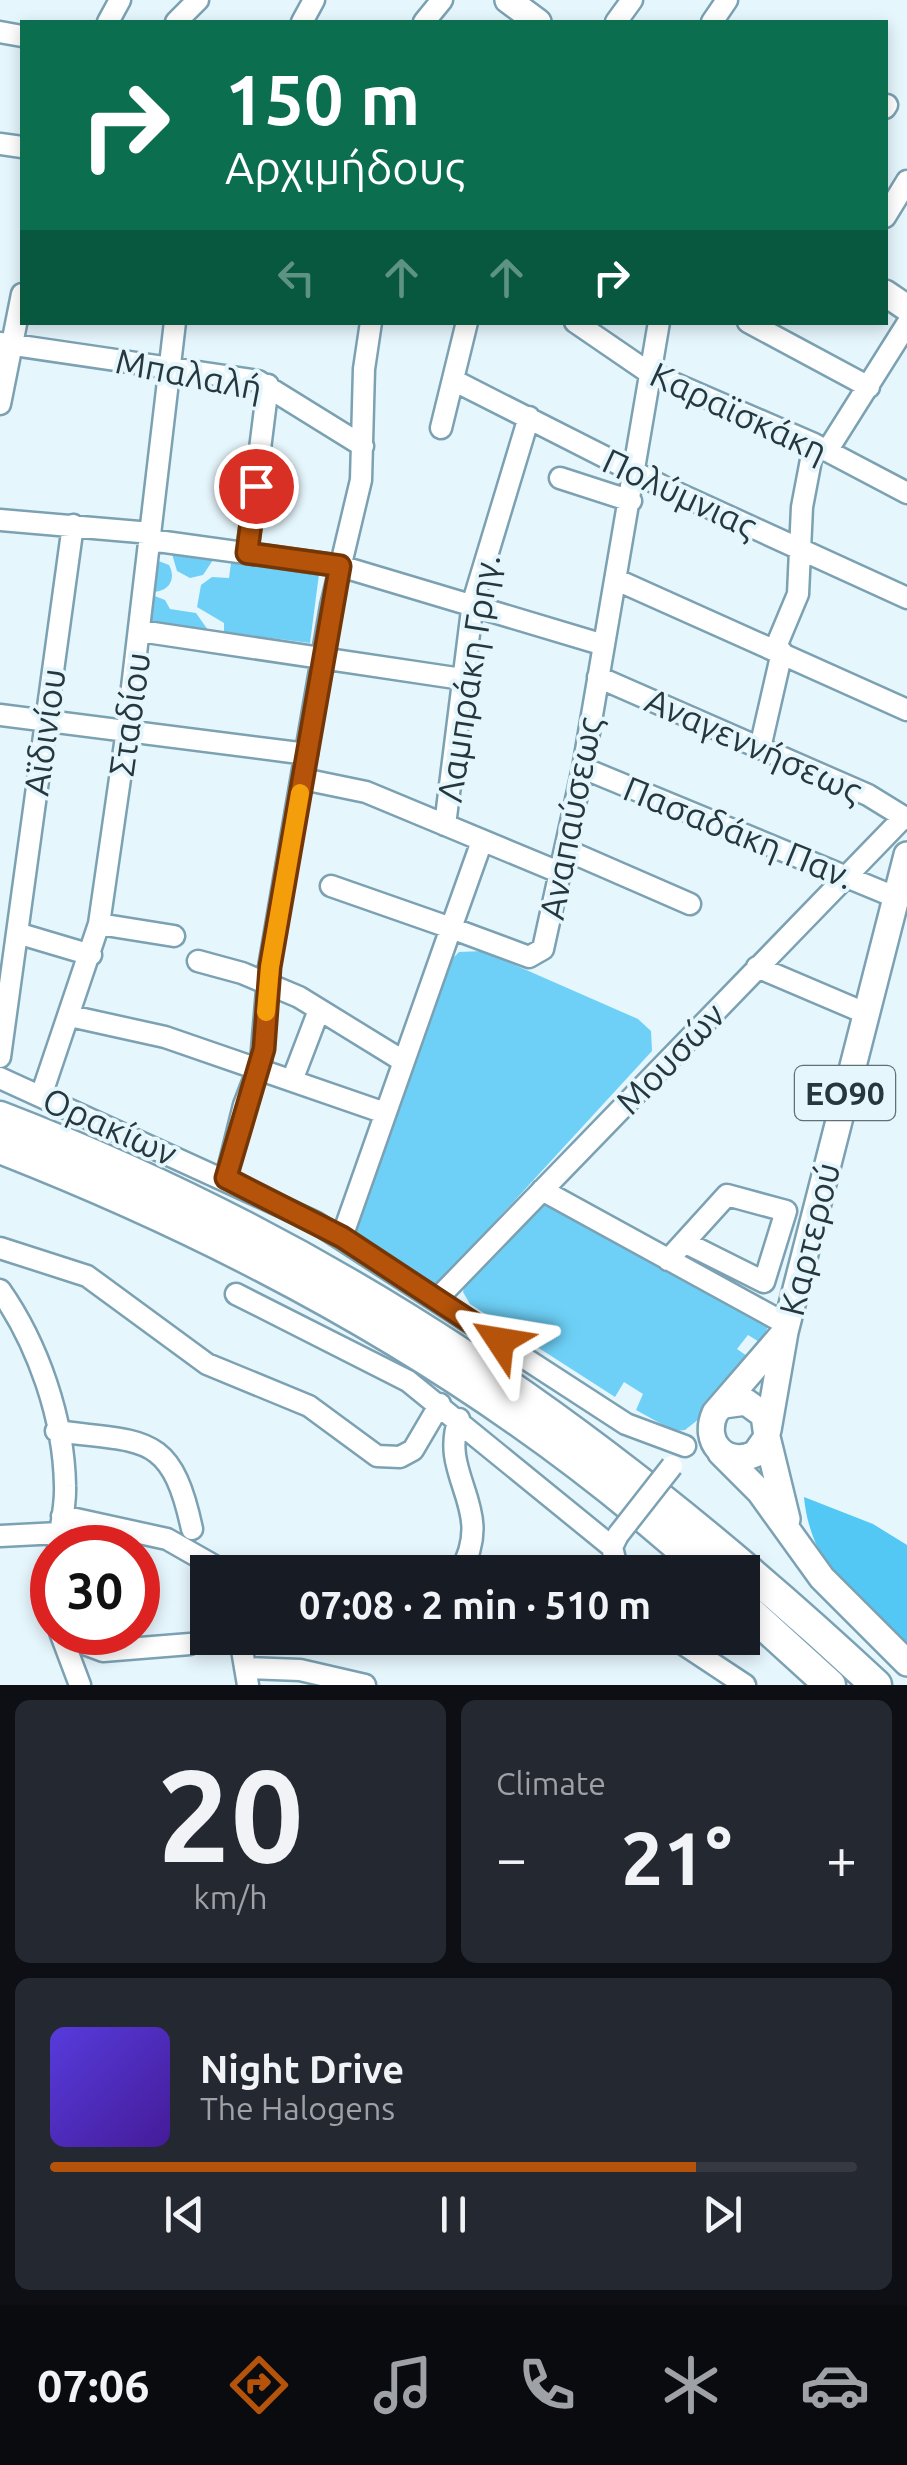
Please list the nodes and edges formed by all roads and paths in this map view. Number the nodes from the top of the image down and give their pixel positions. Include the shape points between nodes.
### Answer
1 (198, 0) edge
2 (442, 0) edge
3 (178, 20) edge
4 (426, 20) edge
5 (907, 182) edge
6 (888, 212) edge
7 (20, 300) edge
8 (907, 324) edge
9 (176, 325) edge
10 (371, 325) edge
11 (465, 325) edge
12 (580, 325) edge
13 (660, 325) edge
14 (754, 325) edge
15 (6, 344) edge
16 (170, 367) junction
17 (652, 374) junction
18 (456, 381) junction
19 (268, 385) junction
20 (870, 387) junction
21 (0, 404) edge
22 (529, 417) junction
23 (441, 428) dead end
24 (363, 446) junction
25 (820, 448) junction
26 (636, 473) junction
27 (560, 478) dead end
28 (907, 493) edge
29 (631, 502) junction
30 (0, 520) edge
31 (73, 526) junction
32 (151, 536) junction
33 (799, 549) junction
34 (247, 553) junction
35 (340, 566) junction
36 (617, 580) junction
37 (907, 598) edge
38 (473, 602) junction
39 (140, 631) junction
40 (604, 644) junction
41 (779, 650) junction
42 (322, 658) junction
43 (598, 677) junction
44 (462, 679) junction
45 (907, 710) edge
46 (0, 714) edge
47 (46, 720) junction
48 (128, 730) junction
49 (760, 748) junction
50 (307, 754) junction
51 (583, 768) junction
52 (303, 780) junction
53 (906, 818) edge
54 (445, 824) junction
55 (482, 840) junction
56 (566, 850) junction
57 (907, 855) edge
58 (561, 873) junction
59 (847, 875) junction
60 (331, 886) dead end
61 (895, 897) junction
62 (690, 904) dead end
63 (10, 907) edge
64 (99, 924) junction
65 (451, 928) junction
66 (17, 933) junction
67 (174, 936) dead end
68 (91, 954) junction
69 (198, 961) dead end
70 (757, 967) junction
71 (268, 984) junction
72 (320, 1010) junction
73 (865, 1013) junction
74 (70, 1016) junction
75 (0, 1057) edge
76 (403, 1061) junction
77 (260, 1067) junction
78 (0, 1078) edge
79 (292, 1078) junction
80 (41, 1096) junction
81 (385, 1113) junction
82 (0, 1117) edge
83 (0, 1148) edge
84 (226, 1178) junction
85 (542, 1190) junction
86 (342, 1237) junction
87 (684, 1242) junction
88 (0, 1248) edge
89 (668, 1260) junction
90 (0, 1290) edge
91 (236, 1294) dead end
92 (437, 1299) junction
93 (786, 1329) junction
94 (440, 1404) junction
95 (718, 1412) junction
96 (459, 1419) junction
97 (56, 1431) junction
98 (767, 1433) junction
99 (718, 1450) junction
100 (677, 1458) junction
101 (61, 1525) edge
102 (192, 1529) dead end
103 (30, 1534) edge
104 (0, 1536) edge
105 (792, 1538) junction
106 (160, 1539) edge
107 (615, 1541) junction
108 (195, 1555) edge
109 (468, 1555) edge
110 (616, 1555) edge
111 (686, 1555) edge
112 (760, 1621) edge
113 (190, 1644) dead end
114 (160, 1646) edge
115 (77, 1655) edge
116 (692, 1655) edge
117 (907, 1664) edge
118 (714, 1675) edge
119 (246, 1676) edge
120 (342, 1682) edge
121 (80, 1685) edge
122 (365, 1685) edge
123 (745, 1685) edge
124 (830, 1685) edge
125 (876, 1685) edge

1 - 3 street
2 - 4 street
5 - 6 street
7 - 15 street
8 - 20 street
9 - 16 street, Σταδίου
10 - 24 street
11 - 18 street
12 - 17 street, Καραϊσκάκη
13 - 17 street, Αναπαύσεως
14 - 20 street
15 - 16 street, Μπαλαλή
15 - 21 street
16 - 19 street, Μπαλαλή
16 - 32 street, Σταδίου
17 - 25 street, Καραϊσκάκη
17 - 26 street, Αναπαύσεως
18 - 22 street, Πολύμνιας
18 - 23 street
19 - 24 street, Μπαλαλή
19 - 34 street
20 - 25 street
22 - 26 street, Πολύμνιας
22 - 38 street, Λαμπράκη Γρηγ.
24 - 35 street via 362,480
25 - 28 street, Καραϊσκάκη
25 - 33 street via 806,472
26 - 29 street, Αναπαύσεως
26 - 33 street, Πολύμνιας
27 - 29 street
29 - 36 street, Αναπαύσεως
30 - 31 street
31 - 32 street
31 - 47 street, Αϊδινίου
32 - 34 street
32 - 39 street, Σταδίου
33 - 37 street, Πολύμνιας
33 - 41 street via 796,601
34 - 35 street
35 - 38 street
35 - 42 street
36 - 40 street, Αναπαύσεως
36 - 41 street
38 - 40 street
38 - 44 street, Λαμπράκη Γρηγ.
39 - 42 street
39 - 48 street, Σταδίου
40 - 43 street, Αναπαύσεως
41 - 45 street
41 - 49 street
42 - 44 street
42 - 50 street
43 - 49 street, Αναγεννήσεως
43 - 51 street, Αναπαύσεως
44 - 54 street, Λαμπράκη Γρηγ.
46 - 47 street
47 - 48 street
47 - 63 street, Αϊδινίου
48 - 50 street
48 - 64 street, Σταδίου
49 - 53 street, Αναγεννήσεως via 868,794
50 - 52 street
51 - 56 street, Αναπαύσεως
51 - 59 street, Πασαδάκη Παν.
52 - 54 street via 366,792
52 - 71 street
53 - 59 street, Μουσών
54 - 55 street
55 - 58 street
55 - 65 street
56 - 58 street, Αναπαύσεως
56 - 62 street
57 - 61 main road, Καρτερού / ΕΟ90
58 - 65 street, Αναπαύσεως via 543,949 534,958
59 - 61 street, Πασαδάκη Παν.
59 - 70 street, Μουσών
60 - 65 street
61 - 73 main road, Καρτερού / ΕΟ90
63 - 66 street, Αϊδινίου
64 - 67 street
64 - 68 street, Σταδίου
65 - 76 street
66 - 68 street
66 - 75 street, Αϊδινίου
68 - 74 street, Σταδίου
69 - 71 street
70 - 73 street
70 - 85 street, Μουσών
71 - 72 street
71 - 77 street
72 - 76 street
72 - 79 street
73 - 93 main road, Καρτερού / ΕΟ90
74 - 77 street
74 - 80 street, Σταδίου
76 - 81 street
77 - 79 street
77 - 84 street
78 - 80 street, Ορακίων
79 - 81 street
80 - 84 street, Ορακίων
81 - 86 street
82 - 125 highway via 220,1212 415,1320 605,1453
83 - 111 highway via 200,1232 347,1310 526,1427
84 - 86 street, Ορακίων
85 - 89 street
85 - 92 street, Μουσών
86 - 92 street, Ορακίων
87 - 87 street via 764,1282 786,1210 727,1195
87 - 89 street
88 - 94 street via 87,1276 199,1359 309,1406 378,1456 413,1450
89 - 93 street
90 - 97 street via 36,1352
91 - 94 street via 372,1360
92 - 100 street, Ορακίων
93 - 95 main road, Καρτερού / ΕΟ90
93 - 98 main road, Καρτερού / ΕΟ90
94 - 96 street
95 - 98 main road via 739,1401 753,1405 764,1415
95 - 99 main road via 710,1433
95 - 100 street
96 - 107 street
96 - 109 street via 455,1453 476,1529
97 - 101 street via 65,1482
97 - 102 street via 132,1441 158,1452 178,1474
98 - 99 main road via 748,1457
98 - 105 main road, Καρτερού / ΕΟ90
99 - 100 street
99 - 105 main road, Καρτερού / ΕΟ90 via 760,1492
100 - 107 street, bridge
103 - 104 street
105 - 117 main road, Καρτερού / ΕΟ90 via 851,1611
106 - 108 street
107 - 110 street
112 - 124 highway
113 - 114 street
115 - 121 street
116 - 118 street
118 - 123 street
119 - 120 street
120 - 122 street

